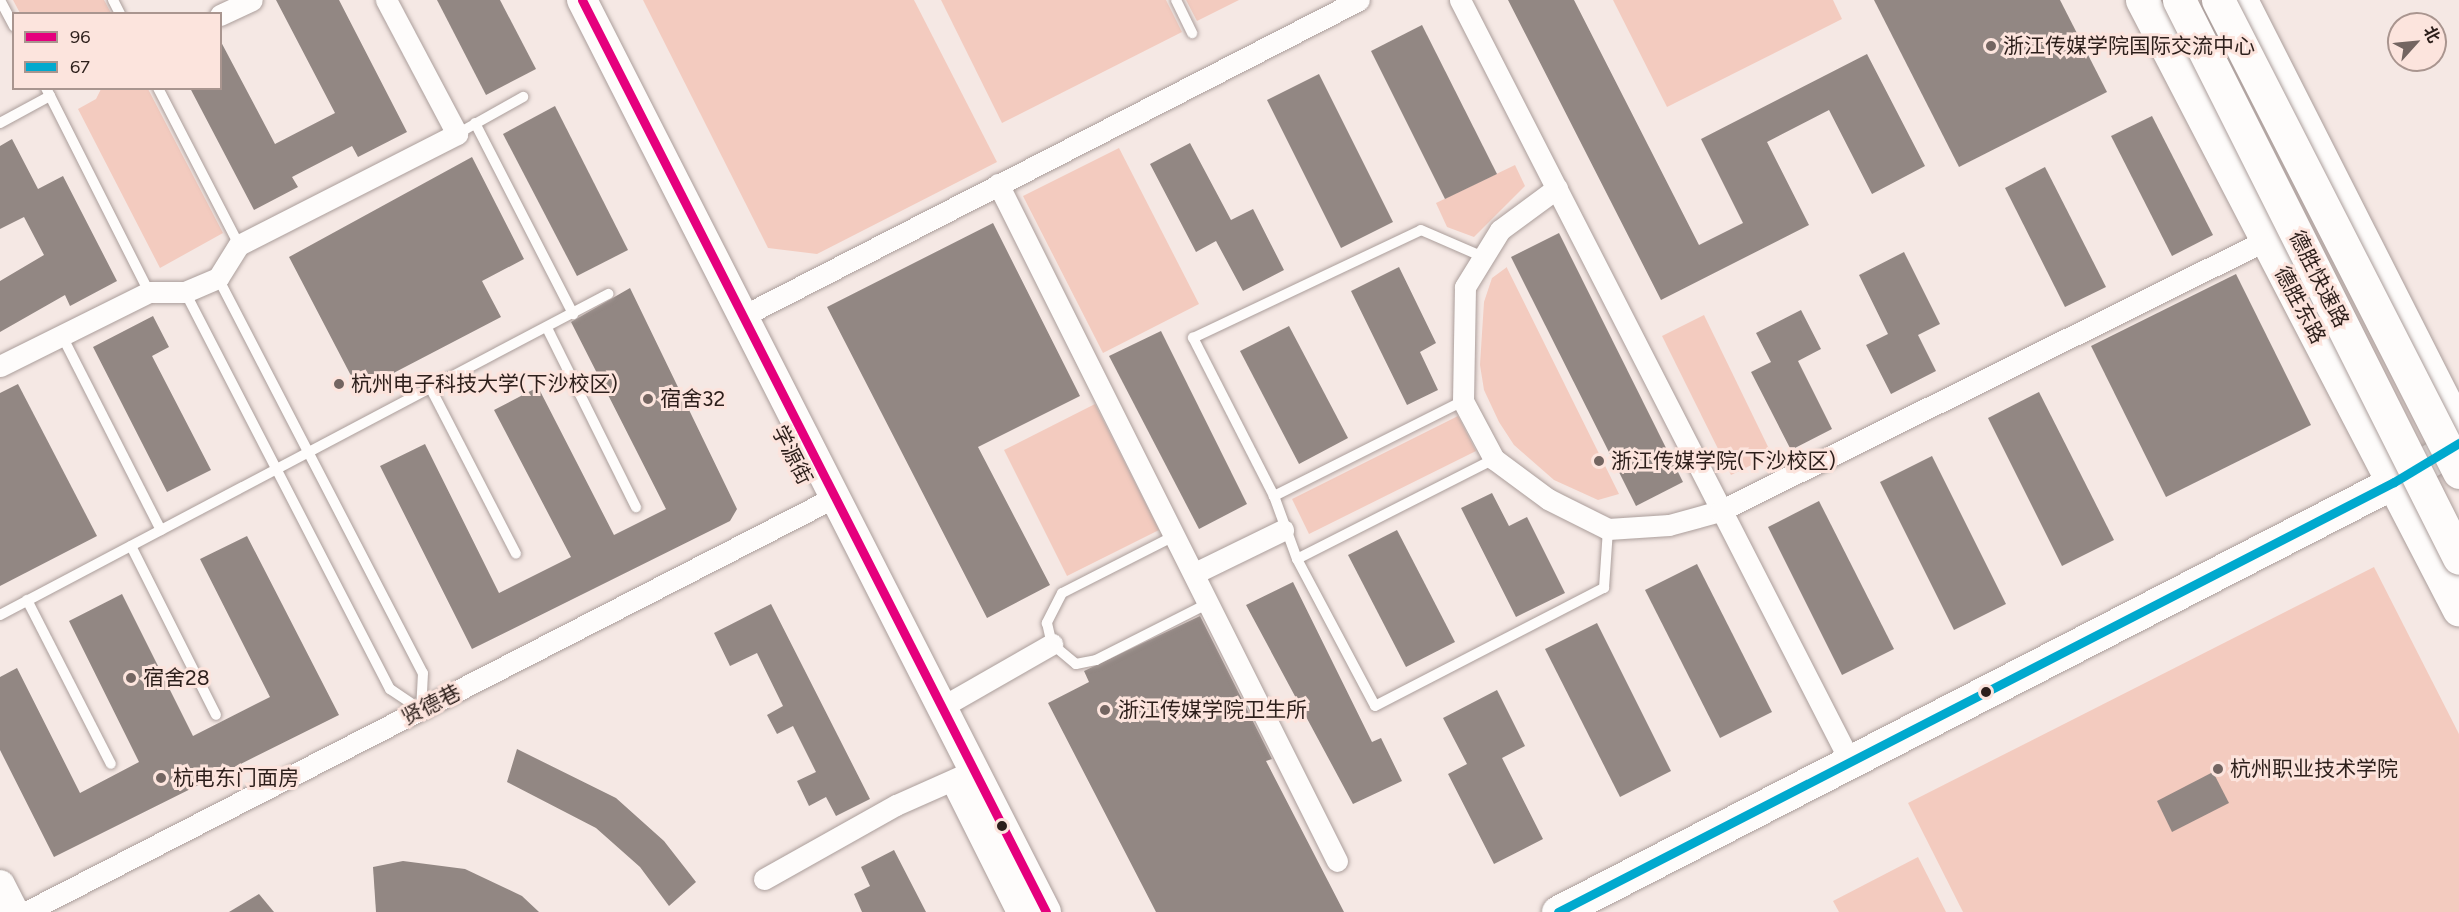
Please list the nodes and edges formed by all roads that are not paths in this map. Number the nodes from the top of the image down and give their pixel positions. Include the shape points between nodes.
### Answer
1 (0, 0) edge
2 (252, 0) edge
3 (386, 0) edge
4 (559, 0) edge
5 (582, 0) edge
6 (1176, 0) edge
7 (1359, 0) edge
8 (1460, 0) edge
9 (2142, 0) edge
10 (2179, 0) edge
11 (2218, 0) edge
12 (2241, 0) edge
13 (222, 14) edge
14 (12, 22) edge
15 (1192, 33) dead end
16 (159, 90) edge
17 (48, 92) edge
18 (523, 97) dead end
19 (0, 123) edge
20 (466, 129) junction
21 (998, 184) junction
22 (1557, 188) junction
23 (2266, 240) junction
24 (239, 245) junction
25 (1481, 256) junction
26 (218, 278) junction
27 (149, 292) junction
28 (186, 292) junction
29 (608, 294) dead end
30 (573, 314) junction
31 (743, 316) junction
32 (548, 330) junction
33 (60, 333) junction
34 (0, 366) edge
35 (432, 391) junction
36 (1464, 401) junction
37 (2459, 430) edge
38 (2459, 442) edge
39 (310, 455) junction
40 (1494, 459) junction
41 (278, 472) junction
42 (2459, 472) edge
43 (2394, 482) junction
44 (1274, 496) junction
45 (827, 502) junction
46 (636, 507) dead end
47 (1720, 511) junction
48 (161, 530) junction
49 (1283, 530) junction
50 (1608, 530) junction
51 (1176, 534) junction
52 (131, 546) junction
53 (516, 554) dead end
54 (2459, 558) edge
55 (1297, 559) junction
56 (1195, 573) junction
57 (27, 600) junction
58 (1210, 603) junction
59 (2459, 610) edge
60 (0, 615) edge
61 (1052, 644) junction
62 (942, 707) junction
63 (421, 710) junction
64 (216, 715) dead end
65 (1850, 761) junction
66 (111, 764) dead end
67 (964, 774) junction
68 (1337, 861) dead end
69 (764, 879) dead end
70 (0, 885) edge
71 (14, 912) edge
72 (26, 912) edge
73 (1022, 912) edge
74 (1046, 912) edge
75 (1557, 912) edge

1 - 14 lane
2 - 13 street
3 - 20 street
4 - 45 main road, 学源街
5 - 31 main road, 学源街
6 - 15 lane
7 - 21 street
8 - 22 street
9 - 23 main road, 德胜东路
10 - 54 main road, 德胜快速路, bridge
11 - 42 main road, 德胜快速路, bridge
12 - 37 main road
16 - 24 lane
17 - 19 lane
17 - 27 lane
18 - 20 lane
20 - 24 street
20 - 30 lane
21 - 31 street
21 - 51 street
22 - 25 street via 1500,230
22 - 47 street
23 - 43 main road, 德胜东路
23 - 47 street
24 - 26 street
25 - 36 street via 1465,287
25 - 44 lane via 1421,230 1193,338
26 - 28 street
26 - 39 lane
27 - 28 street
27 - 33 street
28 - 41 lane
29 - 30 lane
30 - 32 lane
31 - 45 main road, 学源街
32 - 35 lane
32 - 46 lane
33 - 34 street
33 - 48 lane
35 - 39 lane
35 - 53 lane
36 - 40 street
36 - 44 lane
38 - 43 main road
39 - 41 lane
39 - 63 lane via 423,673
40 - 50 street via 1548,499
40 - 55 lane
41 - 48 lane
41 - 63 lane via 390,689
43 - 59 main road, 德胜东路
43 - 65 main road
44 - 49 lane
45 - 62 main road, 学源街
45 - 63 street, 贤德巷
45 - 67 main road, 学源街
47 - 50 street via 1669,525
47 - 65 street
48 - 52 lane
49 - 55 lane
49 - 56 street
50 - 55 lane via 1604,588 1375,706
51 - 56 street
51 - 61 lane via 1062,592 1047,623
52 - 57 lane
52 - 64 lane
56 - 58 street
57 - 60 lane
57 - 66 lane
58 - 61 lane via 1096,660 1076,664
58 - 68 street
61 - 62 street
62 - 67 main road, 学源街
63 - 72 street, 贤德巷
65 - 75 main road
67 - 69 street
67 - 73 main road, 学源街
67 - 74 main road, 学源街
70 - 71 main road

